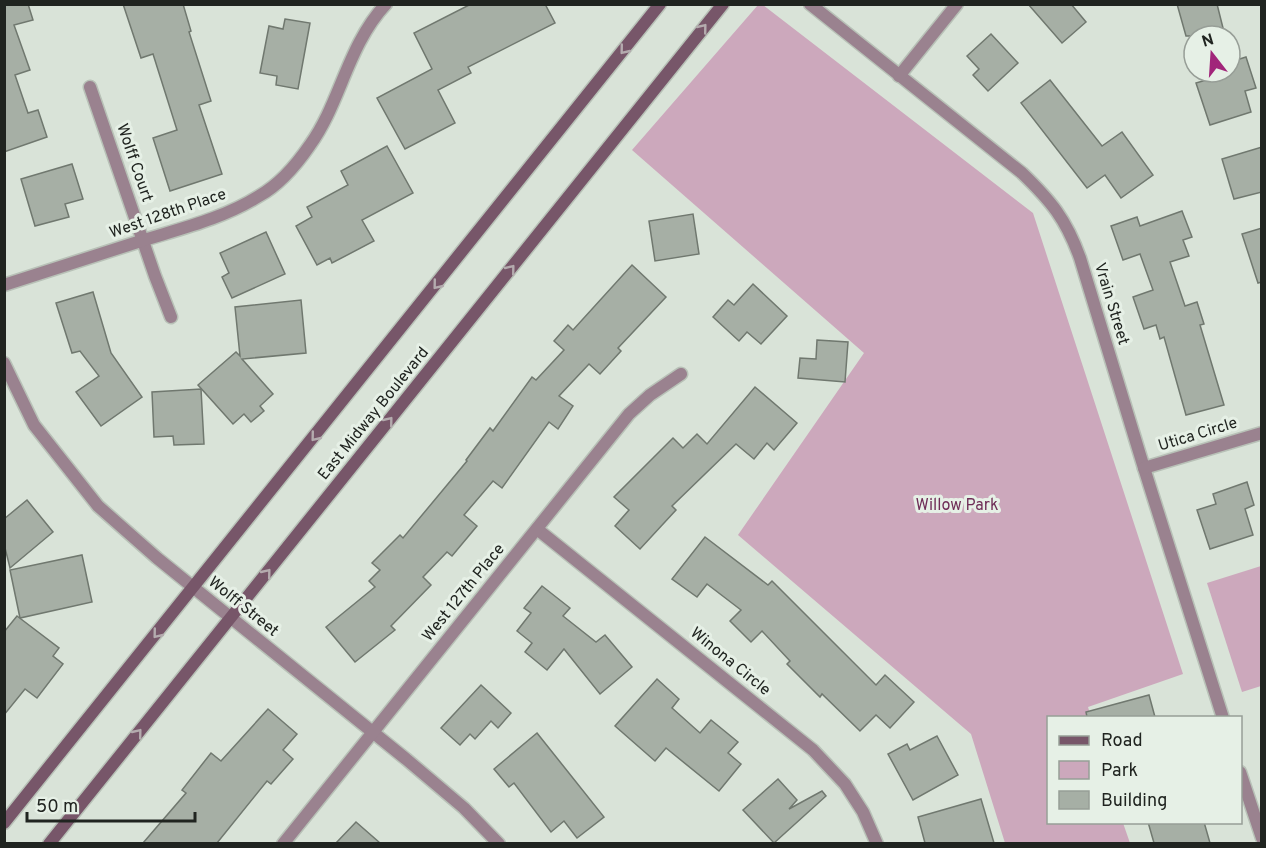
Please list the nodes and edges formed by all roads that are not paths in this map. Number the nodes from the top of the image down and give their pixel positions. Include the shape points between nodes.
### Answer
1 (660, 4) edge
2 (723, 4) edge
3 (810, 4) edge
4 (957, 4) edge
5 (383, 6) edge
6 (899, 76) junction
7 (90, 87) dead end
8 (144, 240) junction
9 (4, 285) edge
10 (171, 317) dead end
11 (4, 363) edge
12 (681, 374) dead end
13 (1262, 433) edge
14 (1144, 468) junction
15 (537, 529) junction
16 (194, 588) junction
17 (230, 618) junction
18 (1223, 716) edge
19 (372, 733) junction
20 (1242, 777) edge
21 (1259, 818) edge
22 (4, 823) edge
23 (1262, 838) edge
24 (49, 843) edge
25 (283, 843) edge
26 (499, 843) edge
27 (877, 843) edge

1 -> 16 main road, East Midway Boulevard
17 -> 2 main road, East Midway Boulevard
3 - 6 street, Vrain Street
4 - 6 street
5 - 8 street, West 128th Place via 348,63 310,145 278,182 238,208
6 - 14 street, Vrain Street via 1022,173 1063,218 1080,258
7 - 8 street, Wolff Court
8 - 9 street, West 128th Place
8 - 10 street, Wolff Court
11 - 16 street, Wolff Street via 34,426 98,506
12 - 15 street, West 127th Place via 629,414
13 - 14 street, Utica Circle
14 - 18 street, Vrain Street
15 - 19 street, West 127th Place
15 - 27 street, Winona Circle via 813,750 845,784
16 - 17 street, Wolff Street
16 -> 22 main road, East Midway Boulevard
17 - 19 street, Wolff Street
24 -> 17 main road, East Midway Boulevard
19 - 25 street, West 127th Place
19 - 26 street, Wolff Street via 464,808
20 - 21 street
21 - 23 street

